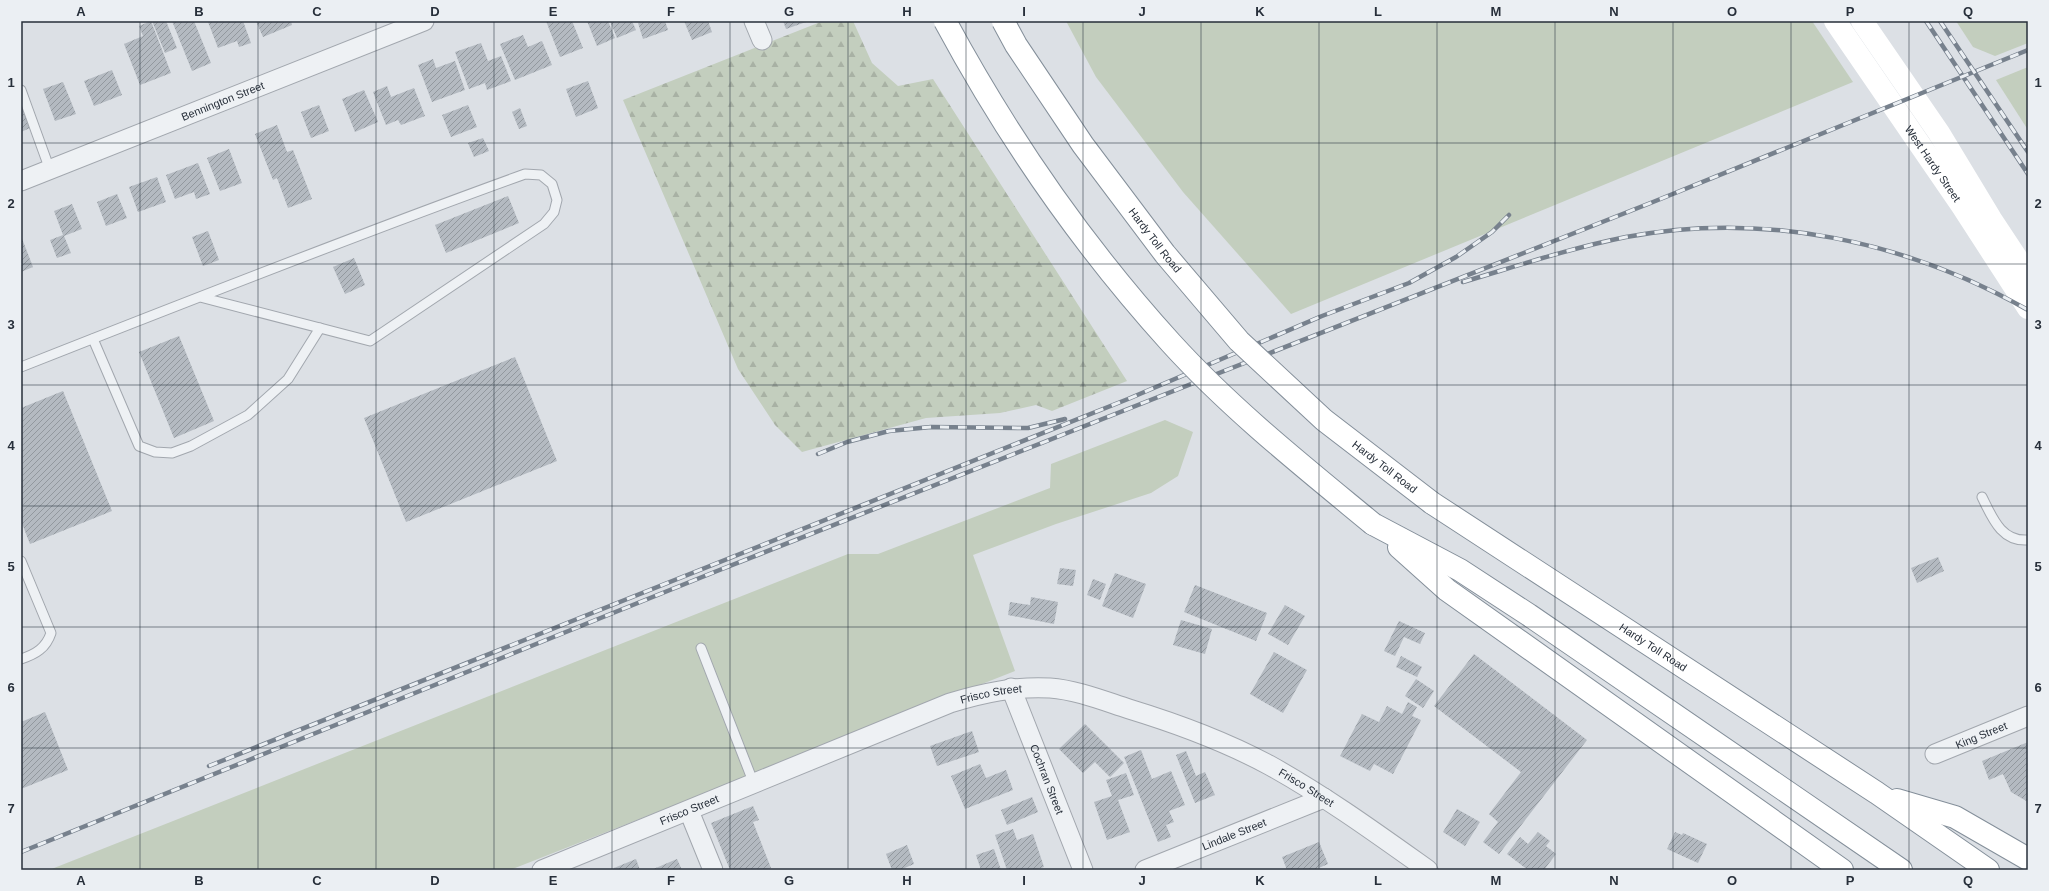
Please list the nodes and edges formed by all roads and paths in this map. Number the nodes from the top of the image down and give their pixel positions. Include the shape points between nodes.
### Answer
1 (424, 21) edge
2 (754, 21) edge
3 (944, 21) edge
4 (1003, 21) edge
5 (1835, 21) edge
6 (1862, 21) edge
7 (762, 40) dead end
8 (21, 90) edge
9 (50, 170) junction
10 (21, 181) edge
11 (2028, 275) edge
12 (200, 297) junction
13 (2028, 308) edge
14 (320, 328) junction
15 (93, 339) junction
16 (21, 368) edge
17 (1982, 497) dead end
18 (1373, 524) junction
19 (2028, 540) edge
20 (21, 561) edge
21 (701, 648) dead end
22 (21, 660) edge
23 (1011, 688) junction
24 (2028, 716) edge
25 (1935, 754) dead end
26 (754, 784) junction
27 (1876, 793) junction
28 (1324, 798) junction
29 (689, 811) junction
30 (2028, 859) edge
31 (542, 870) edge
32 (713, 870) edge
33 (1083, 870) edge
34 (1145, 870) edge
35 (1428, 870) edge
36 (1842, 870) edge
37 (1901, 870) edge
38 (1988, 870) edge

1 - 9 street, Bennington Street
2 - 7 street
3 - 18 main road, bridge via 970,68 1044,185 1172,344 1230,402
4 - 27 main road, Hardy Toll Road, bridge via 1016,45 1083,145 1165,254 1239,341 1324,420 1432,503
5 - 13 main road, West Hardy Street via 1962,206
6 - 11 main road, West Hardy Street via 1939,133
8 - 9 lane
9 - 10 street, Bennington Street
12 - 14 lane
12 - 14 lane via 525,174 541,175 552,184 557,200 554,212 544,224 370,341
12 - 15 lane
14 - 15 lane via 288,379 248,415 191,446 172,453 155,452 139,446
15 - 16 lane
17 - 19 lane via 2000,530 2012,538
18 - 36 main road via 1447,590
18 - 37 main road via 1460,570 1529,615
20 - 22 lane via 52,633 41,650
21 - 26 lane
23 - 26 street, Frisco Street via 980,693 950,703
23 - 28 street, Frisco Street via 1051,688 1084,695 1148,715 1268,765
23 - 33 street, Cochran Street
24 - 25 street, King Street
26 - 29 street, Frisco Street
27 - 30 main road via 1955,817
27 - 38 main road
28 - 34 street, Lindale Street
28 - 35 street, Frisco Street
29 - 31 street, Frisco Street
29 - 32 street

